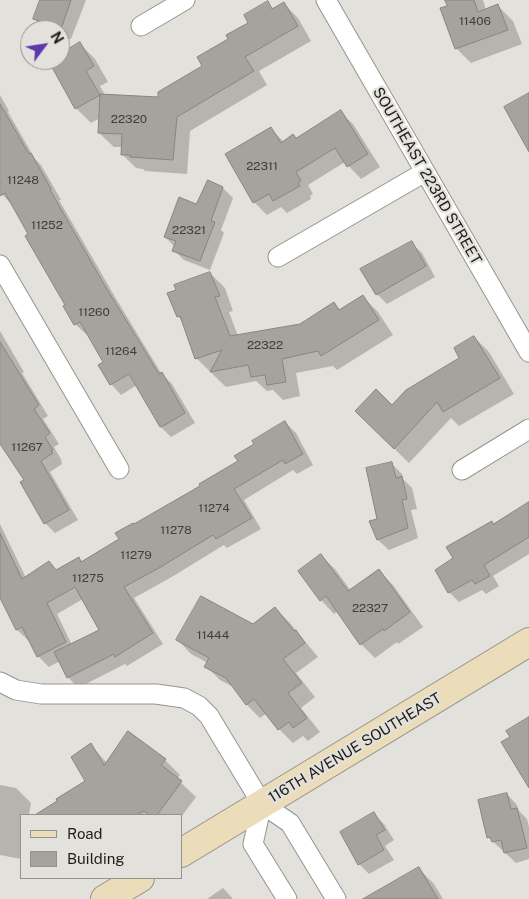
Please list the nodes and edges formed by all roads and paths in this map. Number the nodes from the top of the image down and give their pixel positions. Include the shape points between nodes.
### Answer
1 (185, 0) edge
2 (326, 0) edge
3 (141, 26) dead end
4 (425, 172) junction
5 (278, 257) dead end
6 (0, 265) edge
7 (529, 352) edge
8 (529, 429) edge
9 (119, 468) dead end
10 (462, 470) dead end
11 (529, 642) edge
12 (0, 682) edge
13 (262, 804) junction
14 (182, 852) edge
15 (138, 879) edge
16 (105, 899) edge
17 (287, 899) edge
18 (336, 899) edge

1 - 3 street
2 - 4 street, SOUTHEAST 223RD STREET
4 - 5 street
4 - 7 street, SOUTHEAST 223RD STREET
6 - 9 street
8 - 10 street
11 - 13 main road, 116TH AVENUE SOUTHEAST
12 - 13 street via 16,690 41,694 156,694 184,698 209,716
13 - 14 main road, 116TH AVENUE SOUTHEAST
13 - 17 street via 253,844
13 - 18 street via 290,823
15 - 16 main road

